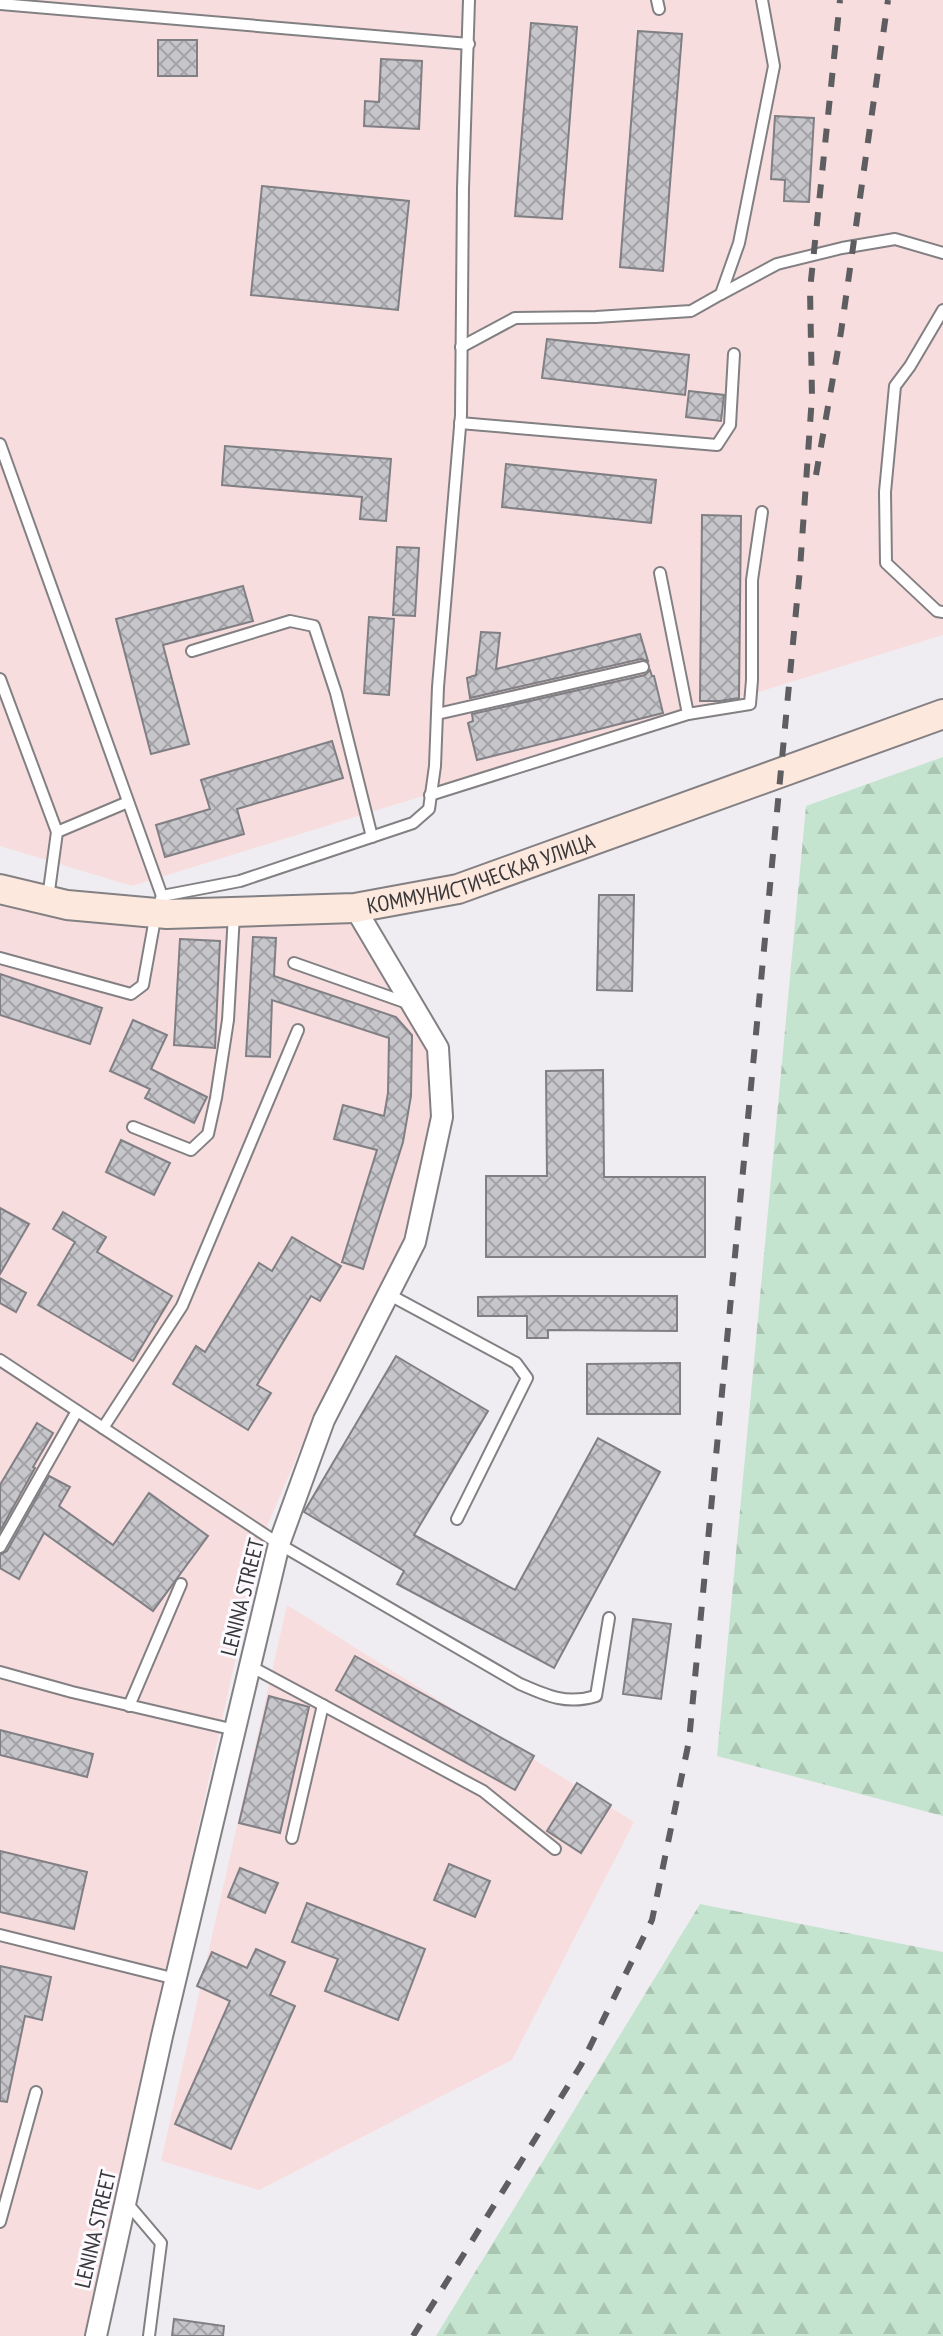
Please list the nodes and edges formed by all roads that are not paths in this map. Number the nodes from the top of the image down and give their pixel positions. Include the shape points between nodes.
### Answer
1 (469, 0) edge
2 (762, 0) edge
3 (0, 4) edge
4 (469, 44) junction
5 (943, 253) edge
6 (721, 294) junction
7 (943, 310) edge
8 (461, 347) junction
9 (734, 354) dead end
10 (460, 423) junction
11 (0, 444) edge
12 (762, 512) dead end
13 (660, 573) dead end
14 (943, 612) edge
15 (192, 651) dead end
16 (643, 667) dead end
17 (0, 679) edge
18 (437, 714) junction
19 (688, 714) junction
20 (943, 714) edge
21 (430, 795) junction
22 (128, 802) junction
23 (57, 832) junction
24 (372, 837) junction
25 (0, 889) edge
26 (47, 900) junction
27 (159, 905) junction
28 (355, 908) junction
29 (234, 912) junction
30 (0, 958) edge
31 (294, 963) dead end
32 (412, 1004) junction
33 (298, 1030) dead end
34 (133, 1127) dead end
35 (388, 1294) junction
36 (0, 1360) edge
37 (77, 1411) junction
38 (103, 1428) junction
39 (457, 1519) dead end
40 (279, 1544) junction
41 (0, 1547) edge
42 (181, 1584) dead end
43 (609, 1618) dead end
44 (250, 1666) junction
45 (0, 1672) edge
46 (323, 1705) junction
47 (129, 1706) junction
48 (235, 1730) junction
49 (292, 1838) dead end
50 (555, 1849) dead end
51 (0, 1935) edge
52 (176, 1979) junction
53 (36, 2092) dead end
54 (126, 2202) junction
55 (0, 2222) edge
56 (96, 2336) edge
57 (149, 2336) edge

1 - 4 lane
2 - 6 lane via 774,66 739,243
3 - 4 lane
4 - 8 lane
5 - 6 lane via 895,239 842,248 777,264
6 - 8 lane via 691,311 515,318
7 - 14 lane via 895,386 885,492 886,563
8 - 10 lane
9 - 10 lane via 730,425 717,445
10 - 18 lane
11 - 22 lane
12 - 19 lane via 752,580 750,704
13 - 19 lane
15 - 24 lane via 290,621 314,626
16 - 18 lane
17 - 23 lane
18 - 21 lane
19 - 21 lane
20 - 28 main road, КОММУНИСТИЧЕСКАЯ УЛИЦА via 458,889
21 - 24 lane via 429,809 413,823
22 - 23 lane
22 - 27 lane
23 - 26 lane
24 - 27 lane
25 - 26 main road, КОММУНИСТИЧЕСКАЯ УЛИЦА
26 - 27 main road, КОММУНИСТИЧЕСКАЯ УЛИЦА via 67,905
27 - 29 main road, КОММУНИСТИЧЕСКАЯ УЛИЦА
27 - 30 lane via 143,985 131,994
28 - 29 main road, КОММУНИСТИЧЕСКАЯ УЛИЦА
28 - 32 street, LENINA STREET
29 - 34 lane via 228,1020 208,1134 191,1150
31 - 32 lane
32 - 35 street, LENINA STREET via 438,1048 442,1117 415,1242
33 - 38 lane via 182,1306
35 - 39 lane via 516,1363 527,1378
35 - 40 street, LENINA STREET via 324,1420
36 - 37 lane
37 - 38 lane
37 - 41 lane
38 - 40 lane
40 - 43 lane via 554,1699 596,1696
40 - 44 street, LENINA STREET
42 - 47 lane
44 - 46 lane
44 - 48 street, LENINA STREET
45 - 47 lane
46 - 49 lane
46 - 50 lane via 483,1791
47 - 48 lane
48 - 52 street, LENINA STREET
51 - 52 lane
52 - 54 street, LENINA STREET
53 - 55 lane
54 - 56 street, LENINA STREET
54 - 57 lane via 161,2243

